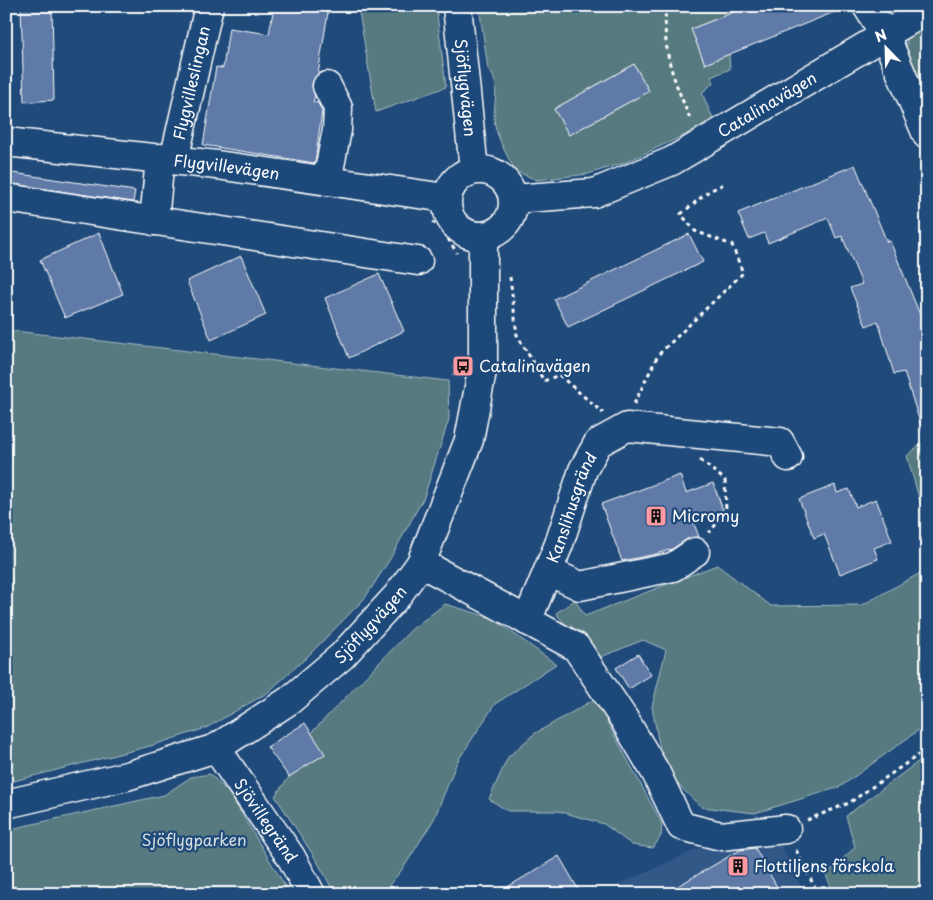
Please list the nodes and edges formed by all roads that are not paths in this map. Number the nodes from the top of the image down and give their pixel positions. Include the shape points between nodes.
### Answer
1 (210, 6) edge
2 (457, 6) edge
3 (867, 6) edge
4 (927, 10) edge
5 (885, 36) junction
6 (327, 86) dead end
7 (927, 135) edge
8 (6, 142) edge
9 (167, 159) junction
10 (474, 170) junction
11 (326, 181) junction
12 (6, 198) edge
13 (446, 198) junction
14 (514, 199) junction
15 (154, 221) junction
16 (483, 236) junction
17 (418, 261) dead end
18 (788, 457) dead end
19 (695, 552) road end
20 (421, 563) junction
21 (548, 571) junction
22 (527, 621) junction
23 (216, 748) junction
24 (6, 804) edge
25 (786, 829) road end
26 (311, 894) edge

1 - 9 street, Flygvilleslingan
2 - 10 street, Sjöflygvägen
3 - 5 street
4 - 5 street, Catalinavägen
5 - 7 street
5 - 14 street, Catalinavägen via 672,161 594,193
6 - 11 street via 338,108 337,130
8 - 9 street, Flygvillevägen
9 - 11 street, Flygvillevägen
9 - 15 street, Flygvilleslingan
10 - 13 street via 455,180
10 - 14 street via 484,169 504,179
11 - 13 street, Flygvillevägen
12 - 15 street
13 - 16 street via 446,208 456,227
14 - 16 street via 508,221 502,229
15 - 17 street
16 - 20 street, Sjöflygvägen via 483,366 469,440
18 - 21 street, Kanslihusgränd via 780,442 626,427 598,443 584,470
19 - 21 street via 673,567 580,586
20 - 22 street
20 - 23 street, Sjöflygvägen via 342,656 290,700
21 - 22 street, Kanslihusgränd
22 - 25 street via 576,647 656,773 681,826 721,836
23 - 24 street, Sjöflygvägen via 127,776
23 - 26 street, Sjövillegränd via 290,856

